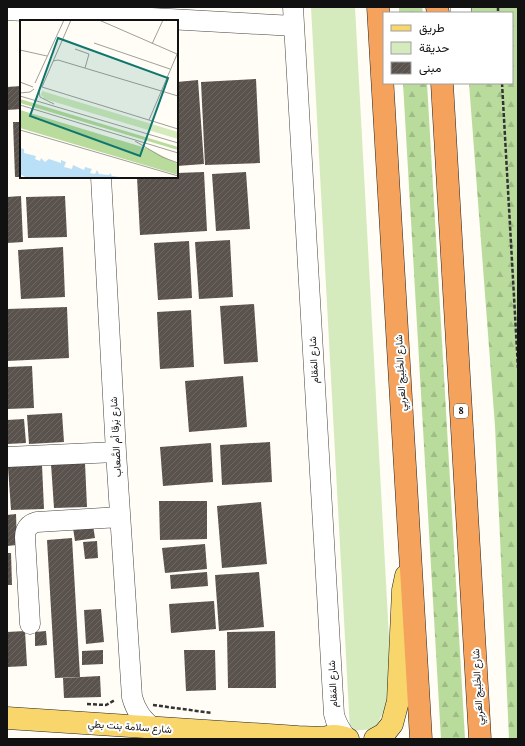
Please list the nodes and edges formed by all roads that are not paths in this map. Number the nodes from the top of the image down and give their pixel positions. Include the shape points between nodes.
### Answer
1 (378, 7) edge
2 (7, 10) edge
3 (93, 14) edge
4 (294, 17) edge
5 (442, 84) edge
6 (101, 178) edge
7 (116, 452) junction
8 (7, 457) edge
9 (120, 517) junction
10 (411, 562) junction
11 (30, 624) dead end
12 (124, 699) junction
13 (7, 718) edge
14 (112, 725) junction
15 (153, 728) junction
16 (262, 737) edge
17 (334, 738) edge
18 (375, 739) edge
19 (421, 739) edge
20 (480, 739) edge

1 - 10 highway, شارع الخَلِيج العَربِي
2 - 3 street
3 - 4 street
4 - 17 street, شارع المَقام
5 - 20 highway, شارع الخَلِيج العَربِي / 8
6 - 7 street, شارع بَرقا أم الصَّعاب
7 - 8 street
7 - 9 street, شارع بَرقا أم الصَّعاب
9 - 11 street via 37,522 29,525 25,537
9 - 12 street, شارع بَرقا أم الصَّعاب
10 - 18 main road via 403,590 398,702 392,724 384,734
10 - 19 highway, شارع الخَلِيج العَربِي
12 - 14 street via 123,712
12 - 15 street, شارع بَرقا أم الصَّعاب
13 - 14 main road, شارع سلامة بنت بطي
14 - 15 main road, شارع سلامة بنت بطي
15 - 16 main road, شارع سلامة بنت بطي
16 - 17 main road, شارع سلامة بنت بطي

